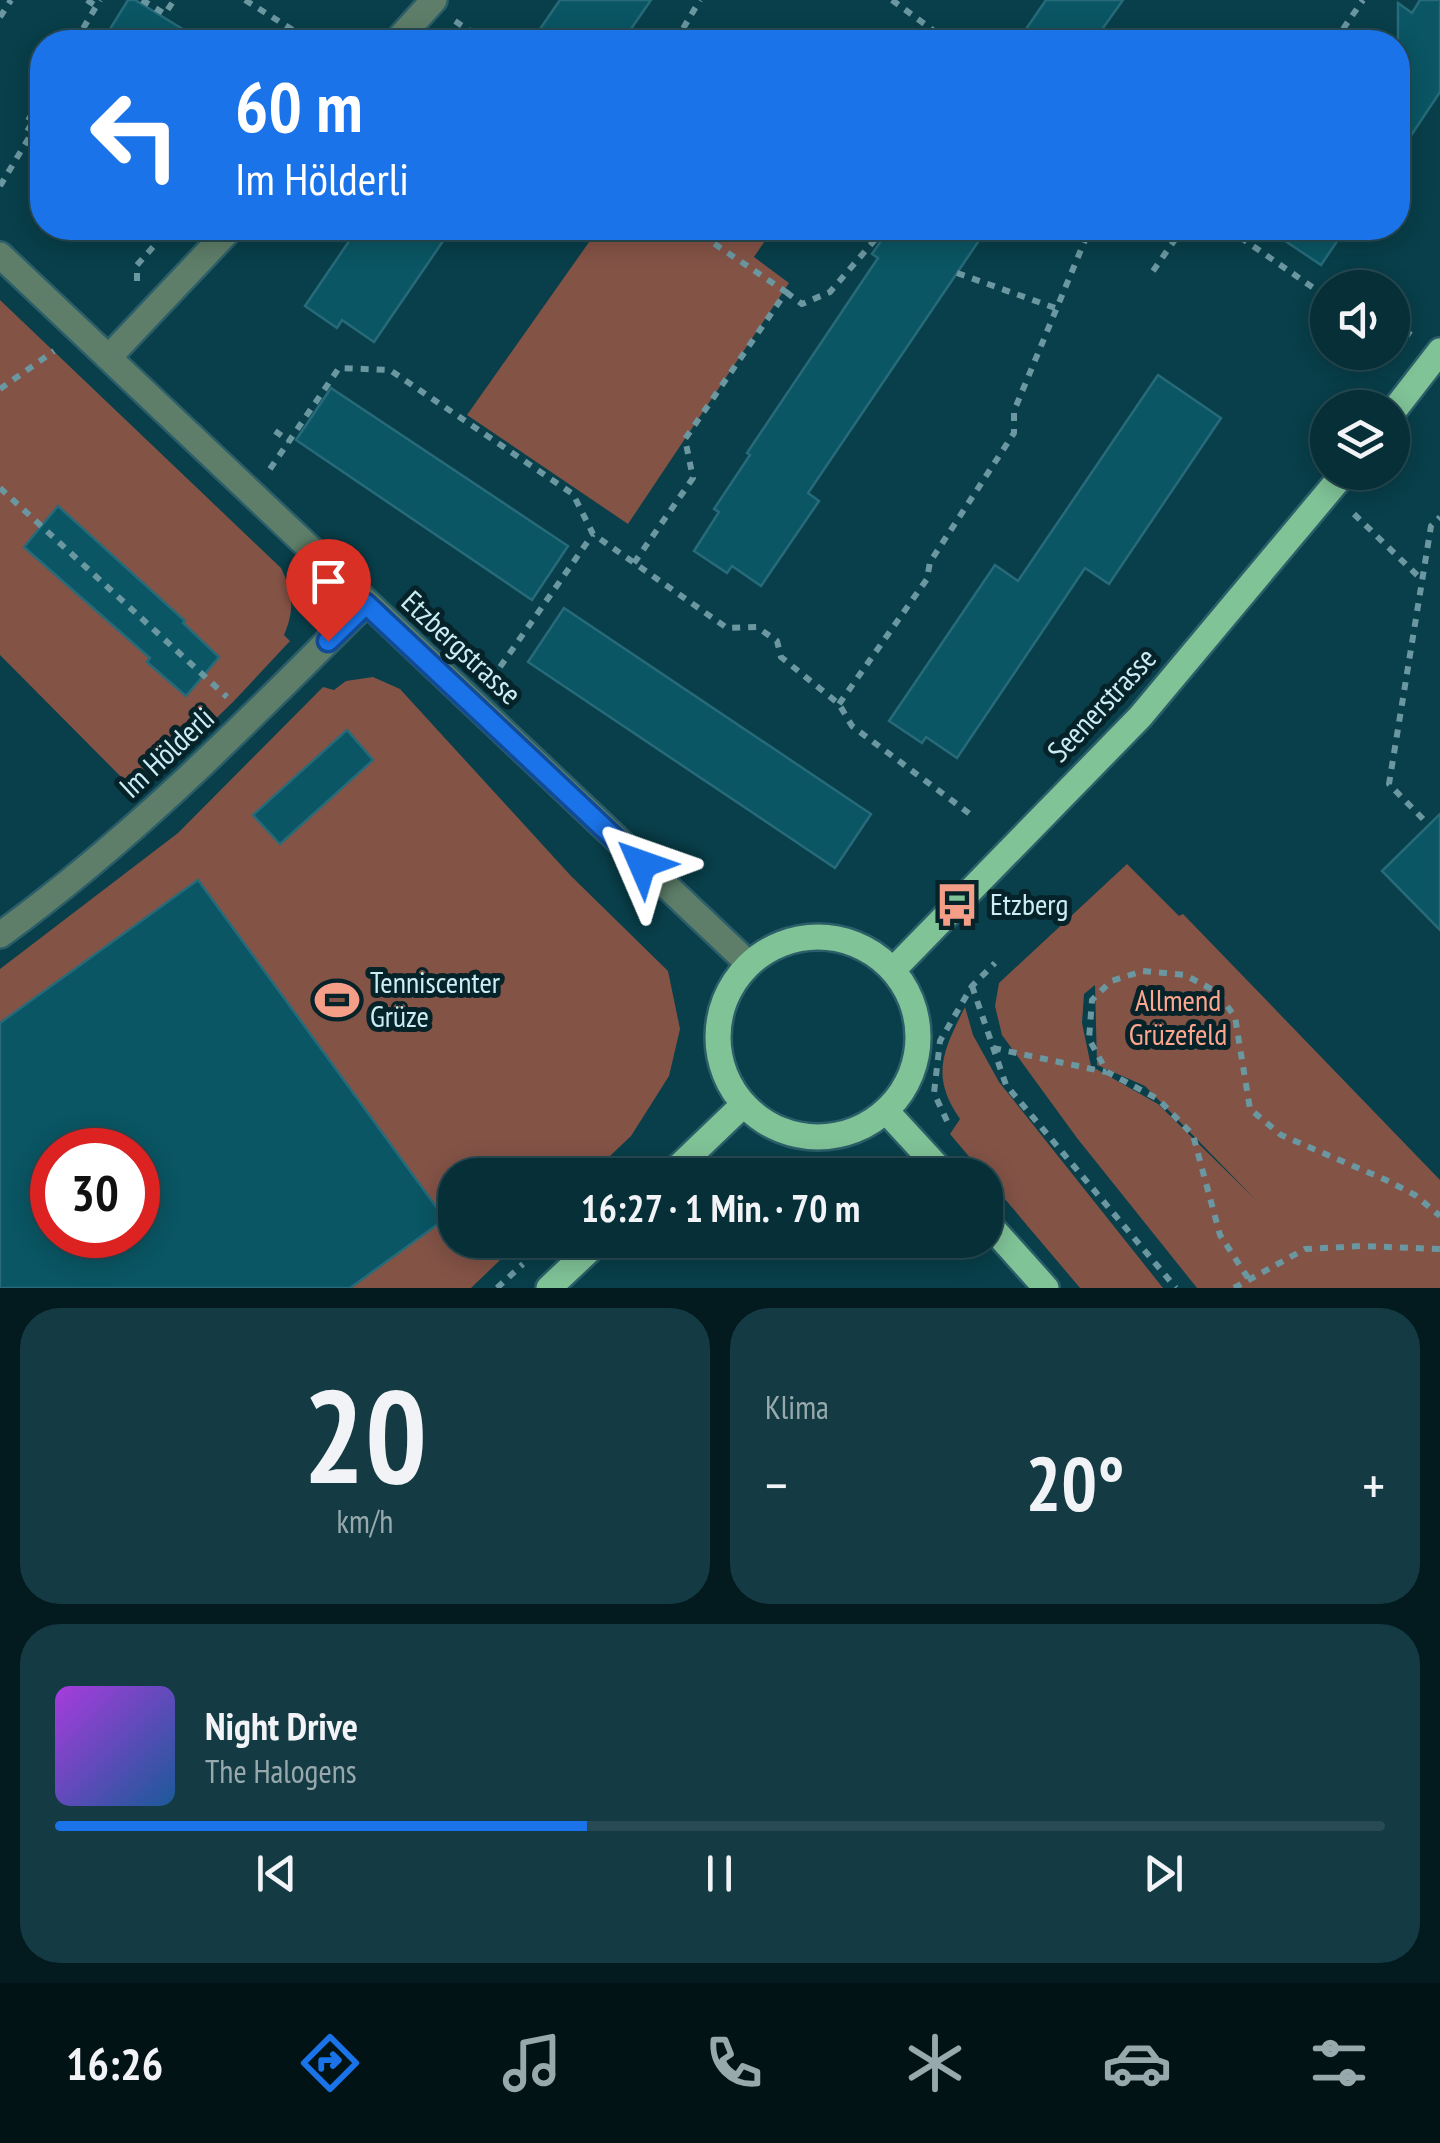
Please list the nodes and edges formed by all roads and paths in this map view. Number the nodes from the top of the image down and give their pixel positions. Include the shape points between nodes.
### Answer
1 (11, 0) edge
2 (86, 0) edge
3 (142, 0) edge
4 (174, 0) edge
5 (246, 0) edge
6 (700, 0) edge
7 (892, 0) edge
8 (1346, 0) edge
9 (99, 3) edge
10 (1360, 4) edge
11 (442, 9) edge
12 (0, 17) edge
13 (82, 30) edge
14 (293, 30) edge
15 (413, 30) edge
16 (470, 30) edge
17 (682, 30) edge
18 (933, 30) edge
19 (1342, 30) edge
20 (30, 134) edge
21 (0, 186) edge
22 (153, 240) edge
23 (220, 240) edge
24 (708, 240) edge
25 (880, 240) edge
26 (1085, 240) edge
27 (1175, 240) edge
28 (1245, 240) edge
29 (0, 255) edge
30 (1153, 271) dead end
31 (957, 273) dead end
32 (1310, 285) edge
33 (136, 288) dead end
34 (786, 292) junction
35 (1058, 309) junction
36 (59, 347) dead end
37 (1440, 351) edge
38 (109, 357) junction
39 (0, 389) edge
40 (1410, 390) edge
41 (276, 431) dead end
42 (289, 441) junction
43 (276, 459) dead end
44 (0, 488) edge
45 (1330, 490) edge
46 (1354, 514) dead end
47 (1440, 517) edge
48 (592, 534) junction
49 (634, 563) junction
50 (1422, 580) junction
51 (366, 604) junction
52 (491, 680) dead end
53 (233, 702) dead end
54 (839, 704) junction
55 (970, 814) dead end
56 (1423, 819) dead end
57 (0, 936) edge
58 (996, 962) dead end
59 (749, 964) junction
60 (893, 970) junction
61 (972, 986) junction
62 (994, 1048) junction
63 (1107, 1072) junction
64 (743, 1105) junction
65 (887, 1112) junction
66 (947, 1121) dead end
67 (688, 1158) edge
68 (929, 1158) edge
69 (1440, 1216) edge
70 (1003, 1240) edge
71 (1440, 1249) edge
72 (580, 1258) edge
73 (1248, 1278) junction
74 (548, 1288) edge
75 (1046, 1288) edge
76 (1176, 1288) edge
77 (1234, 1288) edge

1 - 12 path
2 - 9 path
3 - 4 path via 165,14
5 - 14 path
6 - 17 path
7 - 18 path
8 - 10 path
9 - 13 path
10 - 19 path
11 - 15 street
11 - 16 path
20 - 21 path
22 - 33 path via 138,265
23 - 38 street
24 - 34 path
25 - 34 path via 830,292 802,304
26 - 35 path
27 - 30 path
28 - 32 path
29 - 38 street, Etzbergstrasse
31 - 35 path
34 - 49 path via 684,438 693,478
35 - 54 path via 1014,411 1014,433 930,562 927,579
36 - 39 path
37 - 40 main road
38 - 51 street, Etzbergstrasse
41 - 42 path
42 - 43 path
42 - 48 path via 339,368 390,370 573,494
44 - 53 path
45 - 60 main road, Seenerstrasse via 1140,717
46 - 50 path
47 - 50 path via 1430,526
48 - 49 path
48 - 52 path
49 - 54 path via 726,628 757,627 777,641 781,657
50 - 56 path via 1389,784
51 - 57 street, Im Hölderli via 155,811
51 - 59 street, Etzbergstrasse
54 - 55 path via 852,726
58 - 61 path
59 - 60 main road via 770,948 802,938 835,938 867,948
59 - 64 main road via 720,1014 717,1046
60 - 65 main road via 911,996 919,1026 912,1073
61 - 62 path
61 - 66 path via 940,1042 934,1093
62 - 63 path
62 - 76 path via 1006,1084
63 - 69 path via 1088,1039 1092,1000 1112,981 1143,972 1185,975 1217,992 1235,1017 1250,1109 1281,1135 1386,1180
63 - 73 path via 1158,1099 1192,1135 1220,1235
64 - 65 main road via 768,1125 830,1138 860,1130
64 - 67 main road
65 - 68 main road
70 - 75 main road
71 - 73 path via 1305,1249
72 - 74 main road
73 - 77 path

